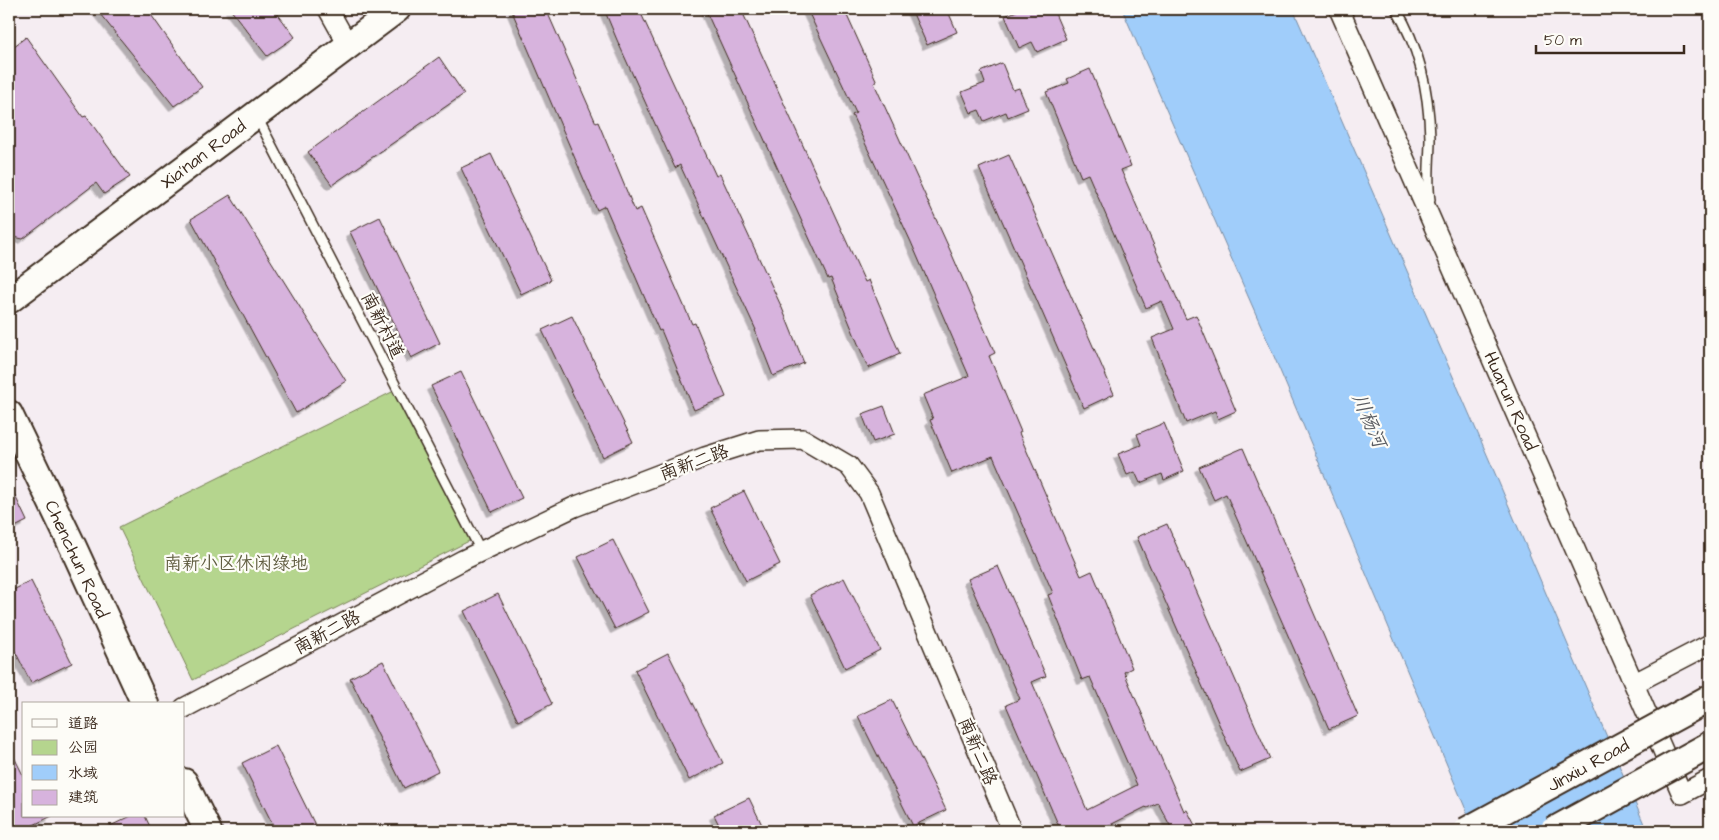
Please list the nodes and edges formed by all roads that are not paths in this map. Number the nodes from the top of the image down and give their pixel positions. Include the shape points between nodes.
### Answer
1 (328, 9) edge
2 (398, 9) edge
3 (1339, 9) edge
4 (1396, 9) edge
5 (348, 45) junction
6 (256, 114) junction
7 (1434, 225) junction
8 (9, 300) edge
9 (9, 414) edge
10 (481, 551) junction
11 (1710, 644) edge
12 (1635, 683) junction
13 (1710, 698) edge
14 (143, 702) edge
15 (185, 707) edge
16 (1710, 745) edge
17 (1710, 779) edge
18 (185, 784) edge
19 (208, 831) edge
20 (1012, 831) edge
21 (1466, 831) edge
22 (1553, 831) edge

1 - 5 street
2 - 5 street, Xia'nan Road
3 - 7 street, Huarun Road
4 - 7 lane via 1407,30 1425,83 1430,138 1428,188
5 - 6 street, Xia'nan Road
6 - 8 street, Xia'nan Road
6 - 10 lane, 南新村道
7 - 12 street, Huarun Road
9 - 14 street, Chenchun Road
10 - 15 street, 南新二路
10 - 20 street, 南新二路 via 574,507 704,457 759,440 803,440 849,466 869,493
11 - 12 street
12 - 17 street, Huarun Road via 1682,794
13 - 21 street, Jinxiu Road, bridge
16 - 22 street, bridge
18 - 19 street

